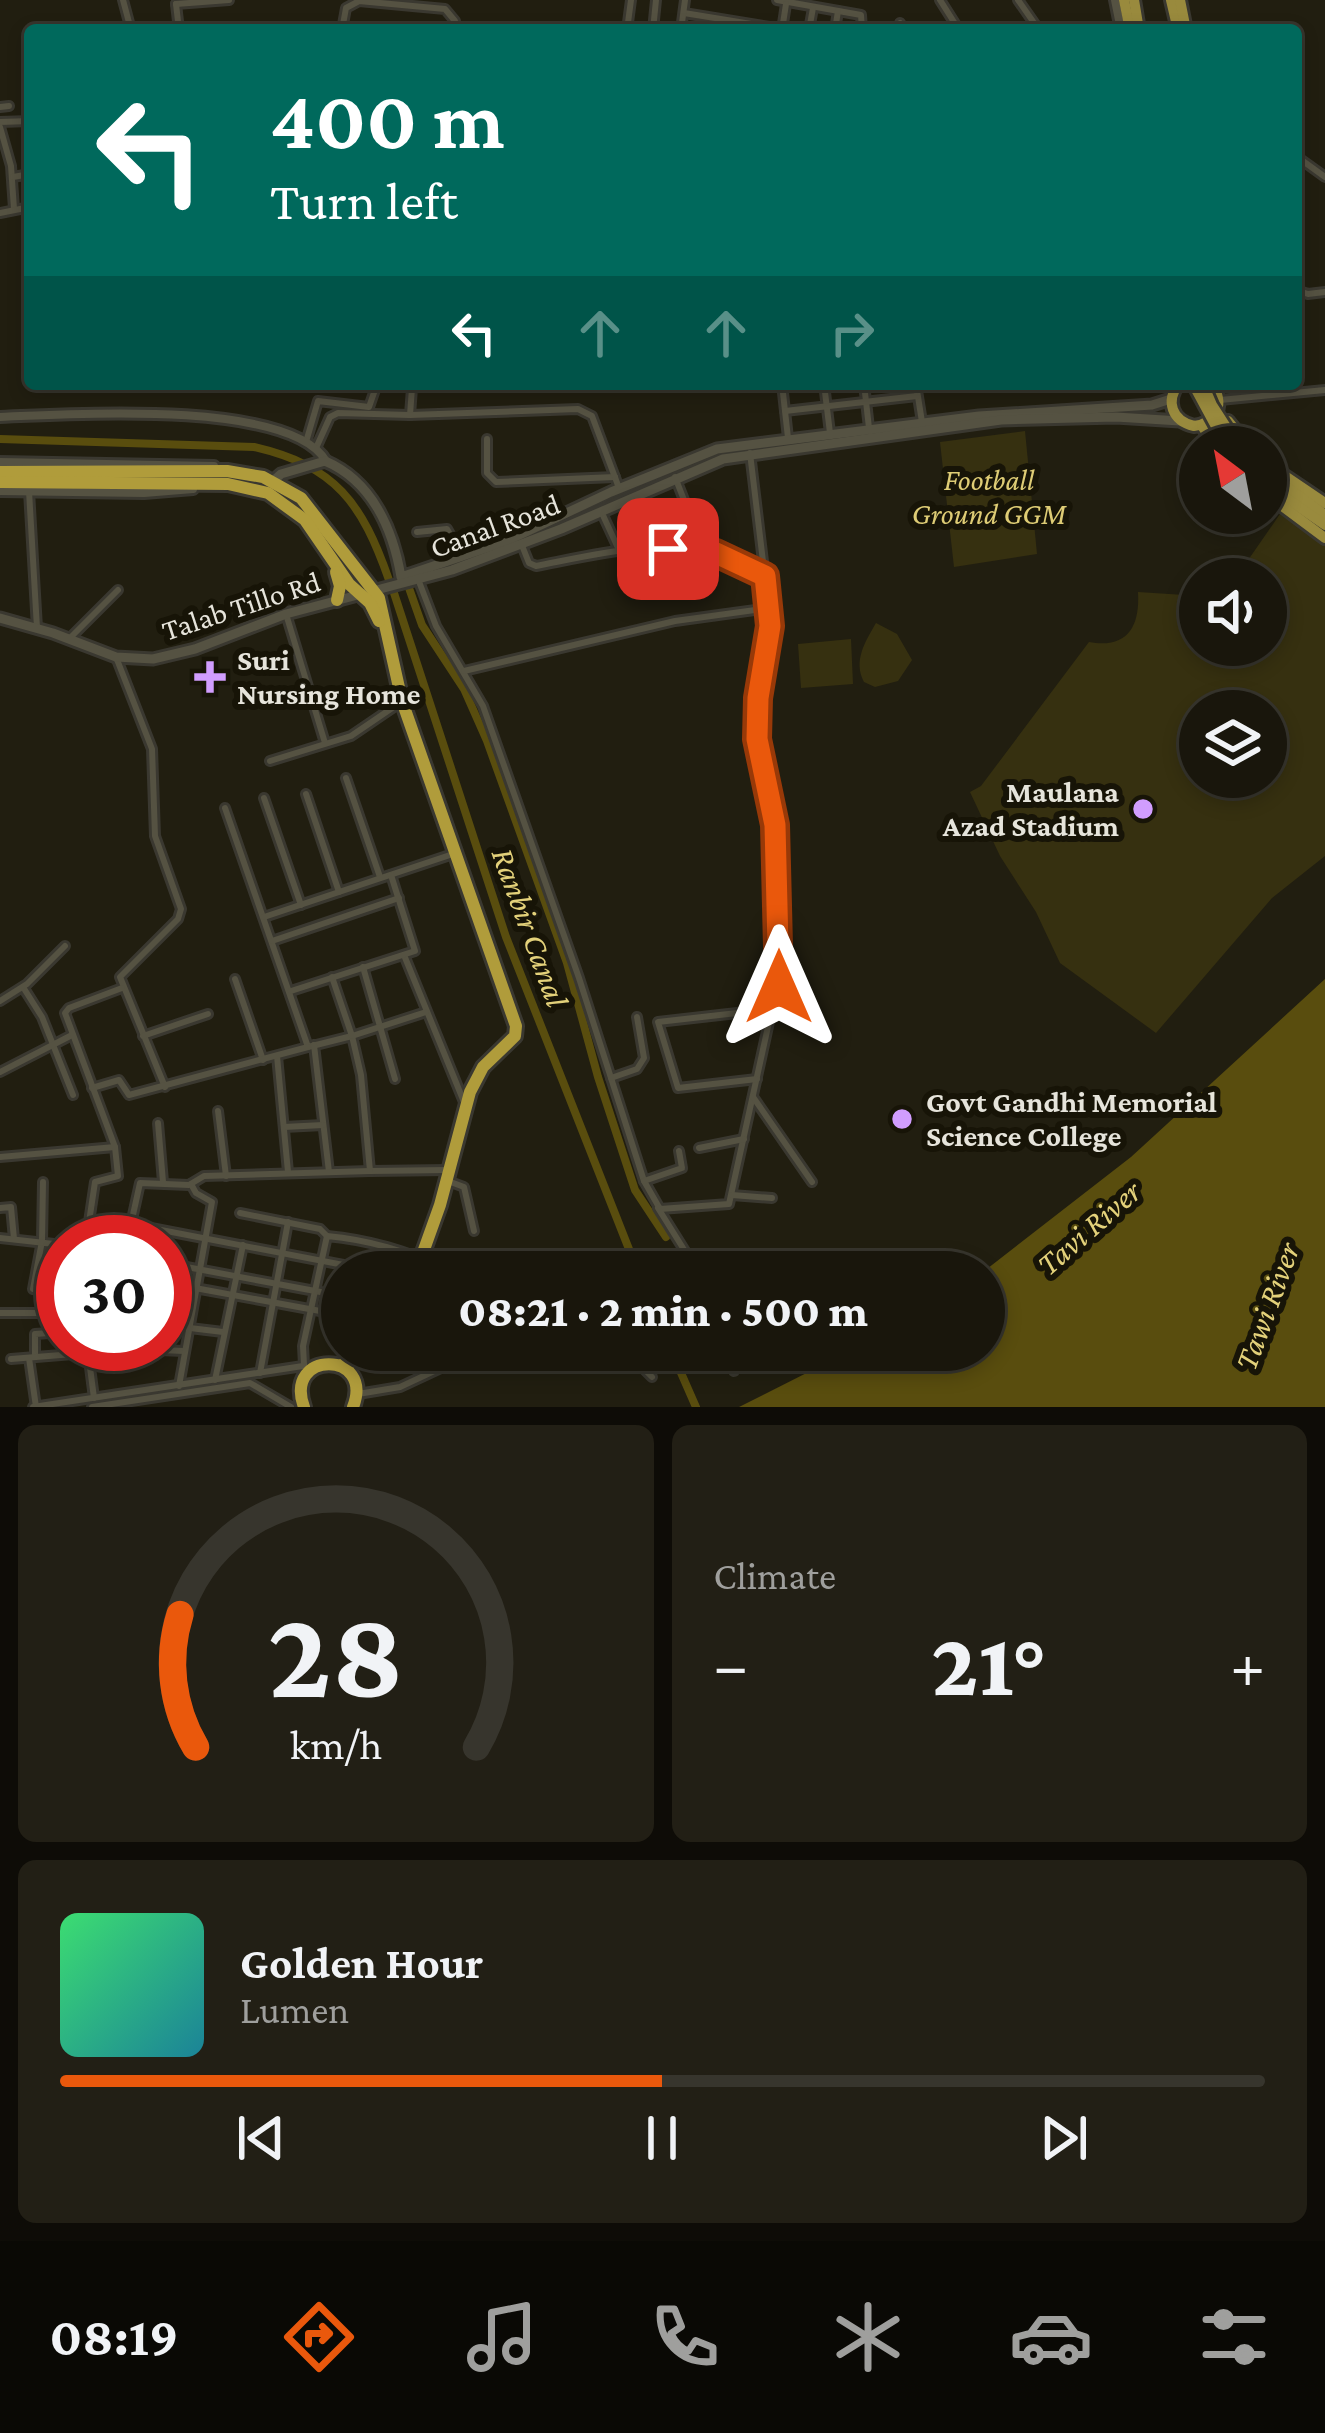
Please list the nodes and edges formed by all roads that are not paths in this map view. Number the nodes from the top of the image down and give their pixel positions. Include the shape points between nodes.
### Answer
1 (229, 0) edge
2 (685, 0) edge
3 (783, 1) edge
4 (176, 2) edge
5 (813, 8) junction
6 (838, 11) junction
7 (683, 13) junction
8 (343, 24) edge
9 (453, 24) edge
10 (682, 24) edge
11 (751, 24) edge
12 (810, 24) edge
13 (836, 24) edge
14 (862, 24) edge
15 (0, 124) edge
16 (24, 175) edge
17 (13, 177) junction
18 (24, 208) edge
19 (14, 209) junction
20 (0, 213) edge
21 (375, 390) edge
22 (412, 390) edge
23 (783, 390) edge
24 (825, 390) edge
25 (864, 390) edge
26 (916, 390) edge
27 (1176, 390) edge
28 (1195, 390) edge
29 (1211, 390) edge
30 (1213, 390) edge
31 (1325, 390) edge
32 (917, 396) junction
33 (1171, 399) junction
34 (866, 400) junction
35 (1219, 404) junction
36 (826, 406) junction
37 (785, 411) junction
38 (410, 416) junction
39 (0, 417) edge
40 (1180, 421) junction
41 (1202, 425) joint
42 (1215, 426) edge
43 (1225, 426) edge
44 (1234, 426) edge
45 (922, 427) junction
46 (869, 429) junction
47 (830, 433) junction
48 (788, 438) junction
49 (487, 439) dead end
50 (306, 442) junction
51 (316, 448) junction
52 (750, 453) junction
53 (0, 461) edge
54 (322, 462) junction
55 (227, 471) junction
56 (0, 472) edge
57 (676, 477) junction
58 (1287, 477) edge
59 (151, 478) junction
60 (274, 481) junction
61 (205, 483) junction
62 (617, 483) junction
63 (0, 487) edge
64 (1287, 487) edge
65 (28, 491) junction
66 (1287, 499) edge
67 (1325, 503) edge
68 (1287, 510) edge
69 (601, 511) junction
70 (1325, 515) edge
71 (1325, 525) edge
72 (417, 532) dead end
73 (1325, 538) edge
74 (521, 543) junction
75 (619, 550) junction
76 (704, 551) junction
77 (332, 554) junction
78 (464, 557) junction
79 (765, 576) junction
80 (418, 579) junction
81 (118, 590) dead end
82 (366, 590) junction
83 (337, 600) junction
84 (769, 608) junction
85 (286, 614) junction
86 (0, 618) edge
87 (37, 628) junction
88 (69, 639) junction
89 (116, 657) junction
90 (464, 671) junction
91 (403, 701) junction
92 (325, 744) junction
93 (270, 761) dead end
94 (346, 778) dead end
95 (306, 794) dead end
96 (264, 798) dead end
97 (225, 808) dead end
98 (453, 854) junction
99 (391, 875) junction
100 (381, 878) junction
101 (340, 892) junction
102 (398, 898) junction
103 (301, 905) junction
104 (263, 916) junction
105 (272, 941) junction
106 (65, 946) dead end
107 (404, 955) junction
108 (363, 967) junction
109 (332, 977) junction
110 (236, 979) dead end
111 (23, 987) junction
112 (779, 987) junction
113 (122, 988) junction
114 (291, 991) junction
115 (0, 1001) edge
116 (425, 1012) junction
117 (208, 1014) dead end
118 (637, 1017) dead end
119 (382, 1024) junction
120 (72, 1035) junction
121 (143, 1036) junction
122 (352, 1036) junction
123 (52, 1045) junction
124 (311, 1046) junction
125 (278, 1056) junction
126 (263, 1060) junction
127 (0, 1072) edge
128 (610, 1078) junction
129 (395, 1079) dead end
130 (758, 1079) junction
131 (165, 1087) junction
132 (92, 1088) junction
133 (73, 1095) dead end
134 (754, 1097) junction
135 (465, 1105) junction
136 (218, 1111) dead end
137 (158, 1123) dead end
138 (324, 1125) junction
139 (284, 1127) junction
140 (744, 1139) junction
141 (115, 1147) junction
142 (698, 1148) dead end
143 (679, 1151) dead end
144 (0, 1157) edge
145 (370, 1171) junction
146 (288, 1172) junction
147 (328, 1172) junction
148 (226, 1176) junction
149 (453, 1180) junction
150 (644, 1181) junction
151 (43, 1182) dead end
152 (163, 1182) junction
153 (812, 1182) dead end
154 (190, 1184) junction
155 (732, 1195) junction
156 (772, 1198) dead end
157 (0, 1208) edge
158 (658, 1208) junction
159 (240, 1213) dead end
160 (42, 1215) edge
161 (90, 1215) edge
162 (131, 1215) edge
163 (289, 1222) junction
164 (474, 1232) dead end
165 (192, 1236) edge
166 (327, 1236) junction
167 (0, 1238) edge
168 (204, 1238) junction
169 (14, 1239) junction
170 (36, 1241) edge
171 (243, 1245) junction
172 (281, 1251) junction
173 (324, 1251) edge
174 (396, 1251) edge
175 (438, 1251) edge
176 (685, 1251) edge
177 (321, 1259) edge
178 (321, 1264) edge
179 (192, 1269) edge
180 (198, 1270) junction
181 (236, 1276) junction
182 (275, 1284) junction
183 (195, 1288) junction
184 (315, 1291) junction
185 (321, 1292) edge
186 (231, 1295) junction
187 (271, 1304) junction
188 (192, 1305) edge
189 (310, 1310) junction
190 (321, 1312) edge
191 (0, 1313) edge
192 (36, 1313) edge
193 (192, 1328) edge
194 (223, 1332) junction
195 (36, 1334) edge
196 (36, 1357) edge
197 (32, 1358) junction
198 (11, 1359) dead end
199 (320, 1365) joint
200 (304, 1366) junction
201 (94, 1371) edge
202 (180, 1371) edge
203 (434, 1371) edge
204 (646, 1371) edge
205 (260, 1373) junction
206 (652, 1377) dead end
207 (215, 1380) junction
208 (178, 1385) junction
209 (356, 1396) edge
210 (93, 1402) edge
211 (35, 1407) edge
212 (291, 1407) edge
213 (304, 1407) edge

1 - 4 street
2 - 7 street
3 - 5 street
5 - 6 street
5 - 12 street
6 - 13 street
6 - 14 street via 861,14
7 - 10 street
7 - 11 street
8 - 9 street via 346,8 359,1 445,9
15 - 17 street
16 - 17 street
17 - 19 street
18 - 19 street
19 - 20 street
21 - 50 street via 369,407 316,403
22 - 38 street
23 - 37 street
24 - 36 street
25 - 34 street
26 - 32 street
27 - 33 main road
28 - 42 main road, bridge
29 - 43 main road, bridge
30 - 35 main road
31 - 35 street
32 - 34 street
32 - 45 street
33 - 40 main road
33 - 45 main road, Canal Road
34 - 36 street
34 - 46 street
35 - 41 main road
35 - 44 main road
36 - 37 street
36 - 47 street
37 - 48 street
38 - 51 street via 338,413
38 - 62 street via 588,412
39 - 50 street via 191,416
40 - 41 main road
40 - 45 main road, Canal Road
45 - 46 main road, Canal Road
45 - 52 main road, Canal Road
46 - 47 main road, Canal Road
47 - 48 main road, Canal Road
48 - 62 main road, Canal Road via 703,453
49 - 62 street via 487,473 496,482
50 - 51 street
51 - 54 street
52 - 57 main road, Canal Road
52 - 79 street
53 - 55 street
54 - 60 main road
54 - 78 main road, Canal Road via 376,504 401,577
55 - 59 highway
55 - 60 highway
56 - 59 highway
57 - 69 main road, Canal Road
57 - 76 street
58 - 67 main road
59 - 61 highway
59 - 63 highway
60 - 82 highway via 310,507
61 - 65 street via 143,493
61 - 77 highway via 243,485 279,499
62 - 78 main road, Canal Road
63 - 65 street
64 - 70 main road
65 - 87 street
66 - 71 main road
68 - 73 main road
69 - 74 main road, Canal Road
69 - 75 street
72 - 78 street via 447,529
74 - 75 street via 536,566
74 - 80 main road, Canal Road
75 - 76 street
76 - 79 street
77 - 82 highway
77 - 83 highway
79 - 84 street
80 - 82 main road, Canal Road
80 - 90 street
81 - 88 street
82 - 83 main road, Talab Tillo Rd
82 - 91 highway
83 - 85 main road, Talab Tillo Rd
84 - 90 street via 675,621
84 - 112 street via 757,739 775,825
85 - 89 main road, Talab Tillo Rd via 170,656
85 - 92 street
86 - 87 main road, Talab Tillo Rd
87 - 88 main road, Talab Tillo Rd
88 - 89 main road, Talab Tillo Rd
89 - 113 street via 152,749 154,830 181,905 123,972
90 - 128 street via 484,706
91 - 92 street via 361,732
91 - 98 highway
92 - 93 street
94 - 100 street
95 - 101 street
96 - 103 street
97 - 104 street
98 - 99 street
98 - 135 highway via 516,1026 483,1066
99 - 100 street
99 - 102 street
100 - 101 street
101 - 103 street
102 - 105 street
102 - 107 street via 416,949
103 - 104 street
104 - 105 street
105 - 114 street
106 - 111 street
107 - 108 street
107 - 116 street
108 - 109 street
108 - 119 street
109 - 114 street
109 - 122 street
110 - 126 street
111 - 115 street
111 - 123 street
112 - 130 street
112 - 130 street via 755,993 741,1013 658,1022 678,1088
113 - 120 street via 66,1010
113 - 121 street
114 - 124 street
116 - 119 street
116 - 135 street
117 - 121 street
118 - 128 street via 644,1058
119 - 122 street
119 - 129 street
120 - 123 street
120 - 132 street
121 - 131 street
122 - 124 street
122 - 145 street
123 - 127 street
123 - 133 street
124 - 125 street
124 - 138 street
125 - 126 street
125 - 139 street
126 - 131 street
128 - 150 street
130 - 134 street
131 - 132 street via 128,1095 118,1080
132 - 141 street
134 - 140 street
134 - 153 street
135 - 149 highway
136 - 148 street
137 - 152 street
138 - 139 street
138 - 147 street
139 - 146 street
140 - 142 street
140 - 155 street
141 - 144 street
141 - 161 street via 118,1178 94,1182
143 - 150 street via 683,1167
145 - 147 street
145 - 149 street
146 - 147 street
146 - 148 street
148 - 154 street
149 - 164 street
149 - 175 highway
150 - 158 street
151 - 160 street
152 - 154 street
152 - 162 street via 139,1184
154 - 168 street via 212,1202
155 - 156 street
155 - 158 street via 726,1204
157 - 169 street via 11,1207
158 - 176 street
159 - 163 street
163 - 166 street
163 - 172 street
165 - 168 street
166 - 173 street
166 - 174 street
167 - 169 street
168 - 171 street
168 - 180 street
169 - 170 street
171 - 172 street
171 - 181 street
172 - 177 street
172 - 182 street
178 - 184 street
179 - 180 street
180 - 181 street
180 - 183 street
181 - 182 street
181 - 186 street
182 - 184 street
182 - 187 street
183 - 186 street
183 - 188 street
184 - 185 street
184 - 189 street
186 - 187 street
186 - 194 street
187 - 189 street
187 - 205 street
189 - 190 street
189 - 200 street
191 - 192 street
193 - 194 street
194 - 207 street
195 - 197 street
196 - 197 street
197 - 198 street
197 - 211 street
199 - 200 street
199 - 213 highway via 304,1377
200 - 205 street
201 - 210 street
202 - 208 street
203 - 209 street
204 - 206 street
205 - 207 street
207 - 208 street
208 - 210 street
210 - 211 street
210 - 212 street via 250,1383

